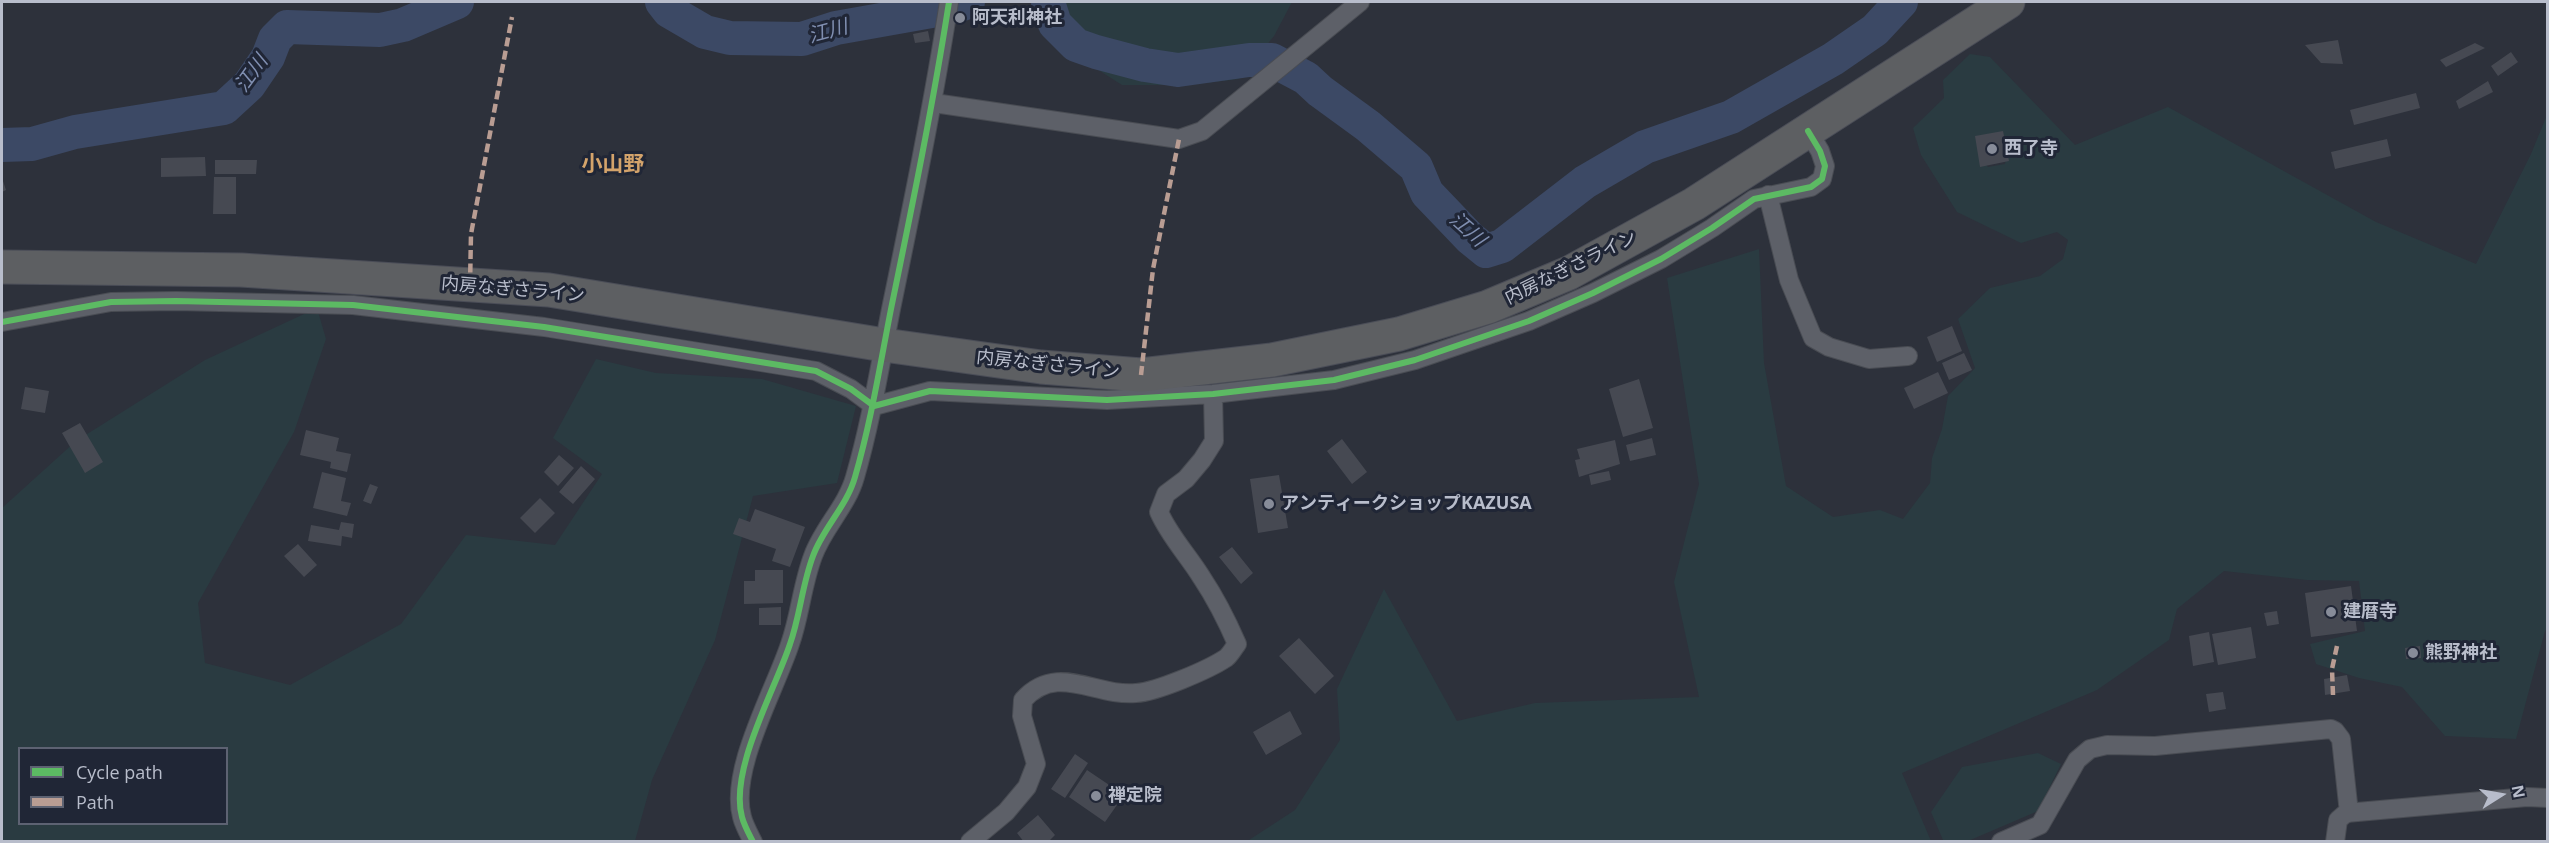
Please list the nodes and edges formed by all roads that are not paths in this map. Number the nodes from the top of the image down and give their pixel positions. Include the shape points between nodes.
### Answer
1 (1360, 2) edge
2 (2008, 2) edge
3 (948, 10) edge
4 (934, 103) junction
5 (1808, 131) junction
6 (1768, 195) junction
7 (2, 267) edge
8 (2, 322) edge
9 (884, 345) junction
10 (1908, 356) dead end
11 (1213, 394) junction
12 (874, 406) junction
13 (2547, 798) edge
14 (2349, 813) junction
15 (753, 842) edge
16 (970, 842) edge
17 (2001, 842) edge
18 (2335, 842) edge

1 - 4 street via 1202,131 1179,139
2 - 5 highway, 内房なぎさライン
3 - 4 street
4 - 9 street
5 - 6 street via 1821,151 1825,166 1822,179 1811,187
5 - 9 highway, 内房なぎさライン via 1694,204 1569,273 1488,307 1399,334 1272,360 1140,375 1041,367
6 - 10 street via 1789,280 1813,338 1829,348 1869,359
6 - 11 street via 1628,276 1468,344 1334,380
7 - 9 highway, 内房なぎさライン via 241,270 549,290
8 - 12 street via 111,302 353,305 544,327 816,371
9 - 12 street
11 - 12 street via 1107,399 930,391
11 - 16 street via 1214,441 1186,479 1166,494 1159,512 1167,531 1202,577 1237,644 1228,657 1155,689 1135,693 1071,681 1032,690 1023,700 1022,716 1036,764 1027,787 1006,812
12 - 15 street via 850,495 834,515 813,556 791,643 740,783 742,816
13 - 14 street
14 - 17 street via 2341,739 2335,730 2155,746 2107,745 2090,749 2077,760 2040,825
14 - 18 street via 2338,820

